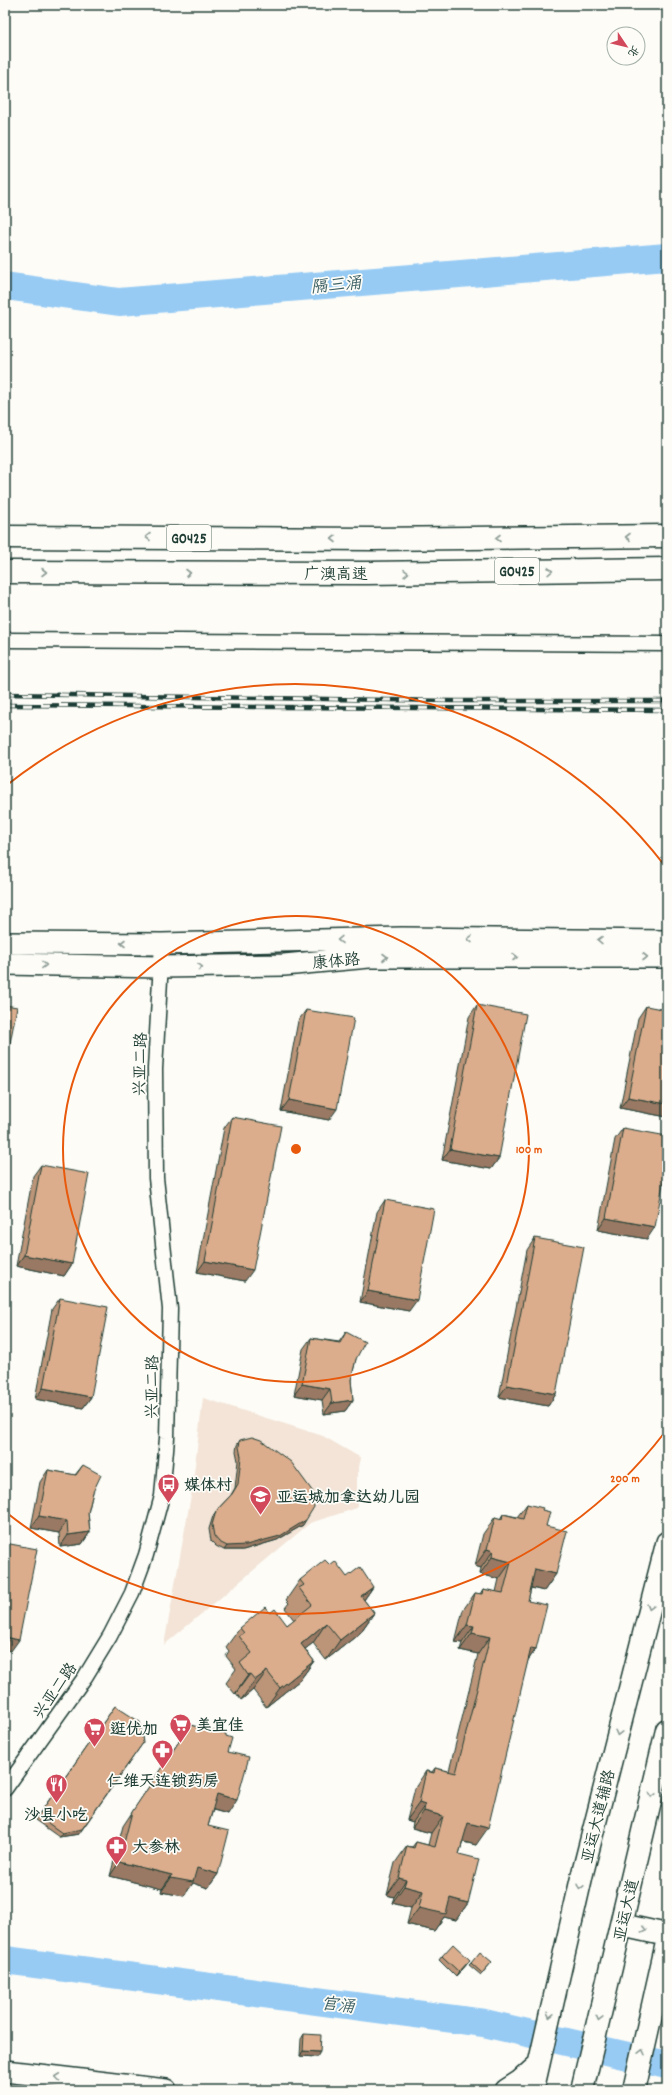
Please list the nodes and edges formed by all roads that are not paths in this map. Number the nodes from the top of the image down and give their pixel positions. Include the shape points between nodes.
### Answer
1 (667, 536) edge
2 (5, 537) edge
3 (667, 569) edge
4 (5, 572) edge
5 (5, 640) edge
6 (667, 644) edge
7 (667, 941) edge
8 (5, 943) edge
9 (162, 944) junction
10 (667, 957) edge
11 (5, 964) edge
12 (161, 967) junction
13 (667, 1542) edge
14 (667, 1730) edge
15 (5, 1789) edge
16 (621, 1925) junction
17 (667, 1935) edge
18 (667, 1944) edge
19 (539, 2064) junction
20 (5, 2071) edge
21 (166, 2090) edge
22 (506, 2090) edge
23 (533, 2090) edge
24 (582, 2090) edge
25 (634, 2090) edge

1 -> 2 main road, G0425 via 373,539
4 -> 3 main road, 广澳高速 / G0425 via 367,573
5 - 6 street
7 -> 9 street, 康体路 via 402,938
9 -> 8 street, 康体路
9 - 12 street, 兴亚二路
12 -> 10 street, 康体路 via 284,965 369,957
11 -> 12 street, 康体路
12 - 15 street, 兴亚二路 via 154,1070 156,1178 170,1309 167,1438 162,1496 146,1555 132,1593 110,1636 86,1676
13 -> 19 street, 亚运大道辅路 via 583,1871
14 -> 16 main road, 亚运大道
16 -> 17 main road
16 -> 24 main road, 亚运大道
25 -> 18 main road
19 - 22 street via 520,2082
19 - 23 street, 亚运大道辅路
21 -> 20 street

